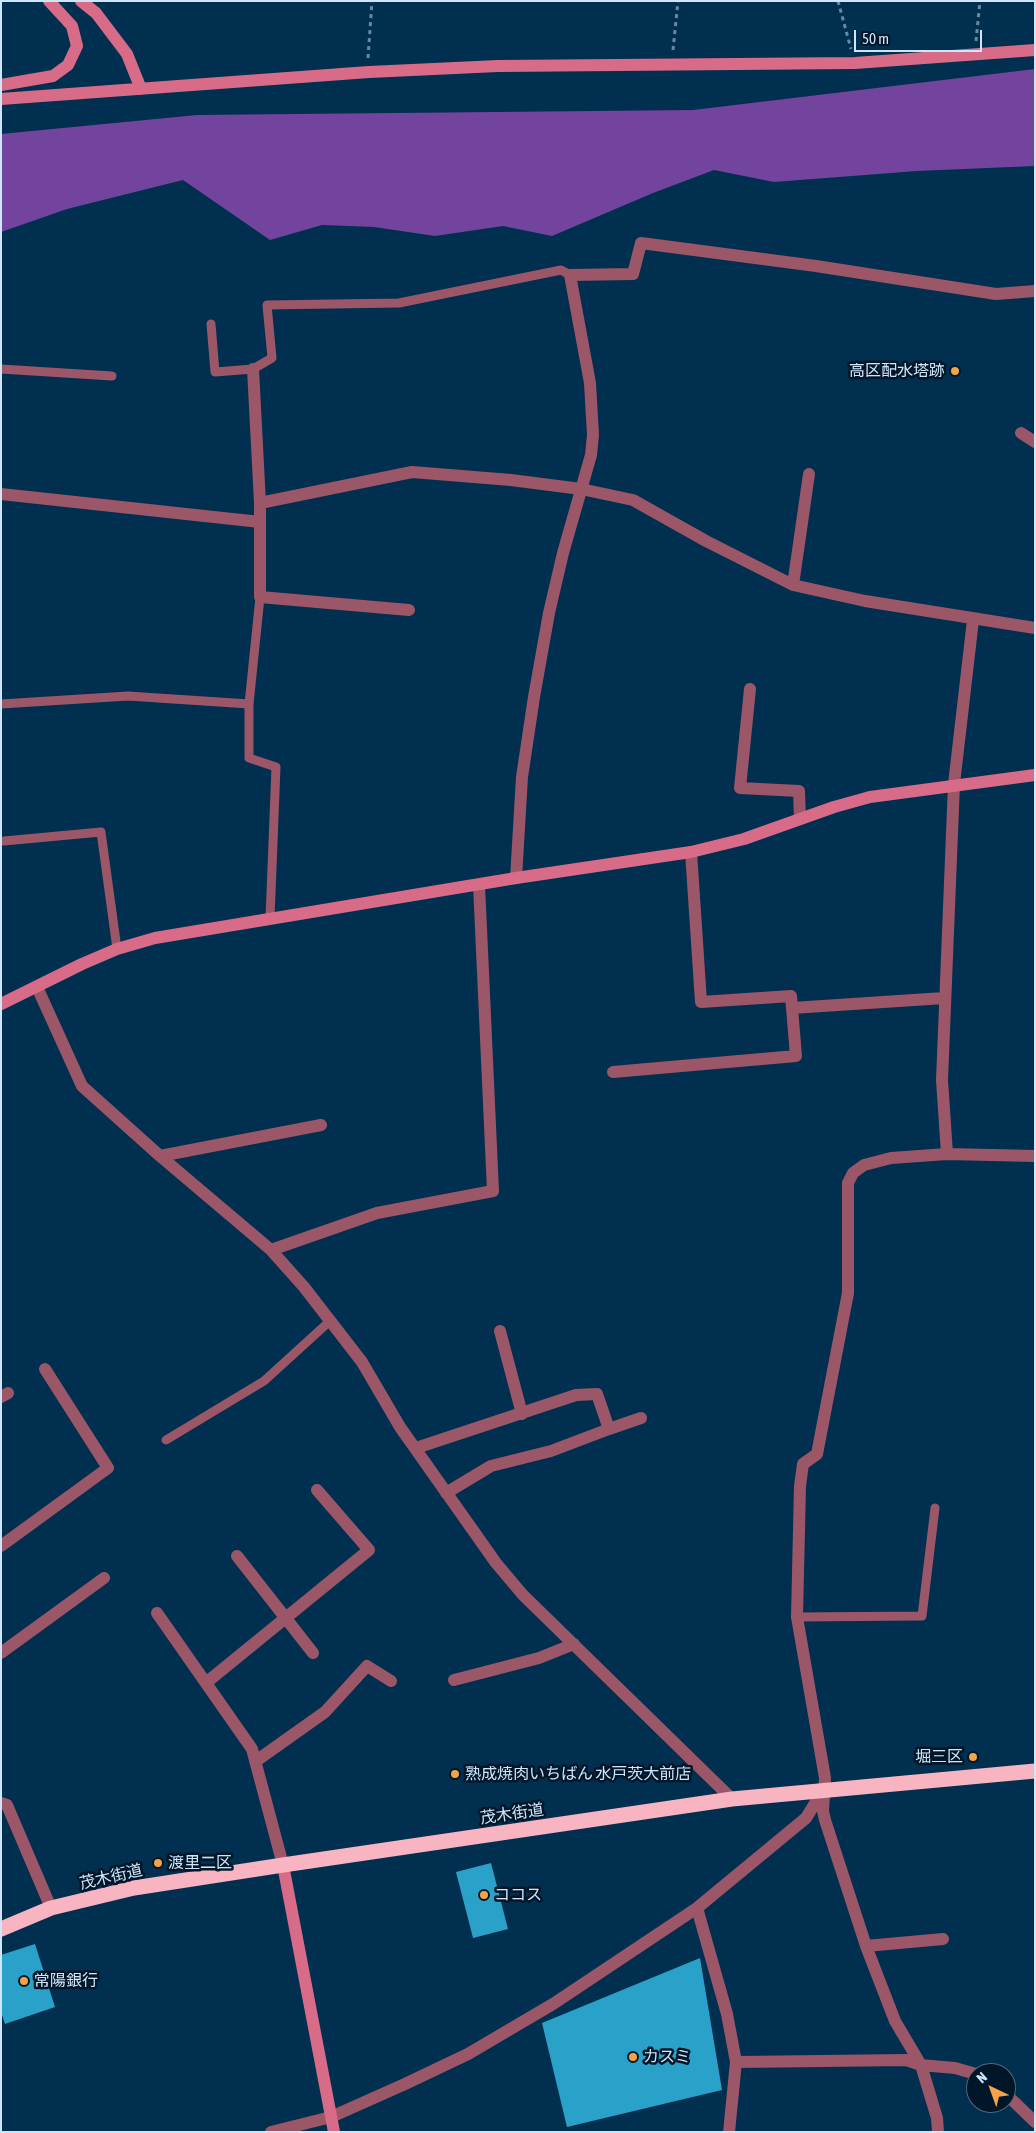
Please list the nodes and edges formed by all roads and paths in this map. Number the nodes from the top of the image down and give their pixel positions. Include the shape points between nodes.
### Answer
1 (50, 1) edge
2 (81, 1) edge
3 (372, 1) edge
4 (678, 1) edge
5 (838, 1) edge
6 (980, 1) edge
7 (1035, 50) edge
8 (976, 54) junction
9 (855, 63) junction
10 (671, 64) junction
11 (369, 72) junction
12 (1, 85) edge
13 (141, 89) junction
14 (1, 99) edge
15 (570, 275) junction
16 (1035, 290) edge
17 (211, 324) dead end
18 (1, 369) edge
19 (253, 370) junction
20 (112, 376) dead end
21 (1021, 433) dead end
22 (1035, 442) edge
23 (809, 474) dead end
24 (581, 489) junction
25 (1, 494) edge
26 (260, 503) junction
27 (260, 522) junction
28 (794, 586) junction
29 (260, 597) junction
30 (409, 610) dead end
31 (973, 620) junction
32 (1035, 628) edge
33 (750, 690) dead end
34 (1, 704) edge
35 (249, 704) junction
36 (1035, 775) edge
37 (954, 784) junction
38 (800, 819) junction
39 (4, 841) dead end
40 (691, 852) junction
41 (516, 878) junction
42 (479, 885) junction
43 (270, 918) junction
44 (117, 950) junction
45 (37, 987) junction
46 (944, 998) junction
47 (1, 1004) edge
48 (792, 1008) junction
49 (613, 1072) dead end
50 (322, 1125) dead end
51 (947, 1154) junction
52 (160, 1156) junction
53 (1035, 1156) edge
54 (271, 1250) junction
55 (331, 1320) junction
56 (500, 1331) dead end
57 (44, 1369) dead end
58 (522, 1414) junction
59 (641, 1418) dead end
60 (609, 1429) junction
61 (166, 1440) dead end
62 (416, 1448) junction
63 (317, 1490) dead end
64 (446, 1493) junction
65 (934, 1508) dead end
66 (1, 1546) edge
67 (237, 1556) dead end
68 (104, 1578) dead end
69 (157, 1613) dead end
70 (797, 1617) junction
71 (286, 1618) junction
72 (574, 1644) junction
73 (313, 1652) dead end
74 (1, 1653) edge
75 (454, 1680) dead end
76 (391, 1681) dead end
77 (207, 1682) junction
78 (256, 1761) junction
79 (1035, 1771) edge
80 (824, 1790) junction
81 (732, 1799) junction
82 (1, 1803) edge
83 (283, 1864) junction
84 (51, 1908) junction
85 (697, 1908) junction
86 (1, 1929) edge
87 (943, 1939) dead end
88 (866, 1946) junction
89 (736, 2062) junction
90 (921, 2065) junction
91 (966, 2071) edge
92 (1016, 2104) edge
93 (331, 2117) junction
94 (1035, 2122) edge
95 (271, 2132) edge
96 (334, 2132) edge
97 (729, 2132) edge
98 (938, 2132) edge

1 - 12 street via 72,26 77,46 68,66 53,76
2 - 13 street via 96,13 127,54
3 - 11 path
4 - 10 path
5 - 9 path
6 - 8 path
7 - 8 street
8 - 9 street
9 - 10 street
10 - 11 street via 498,66
11 - 13 street
13 - 14 street
15 - 16 street via 632,274 640,243 996,294
15 - 19 lane via 561,270 399,303 268,305 272,358
15 - 24 street via 590,382 593,434 591,455
17 - 19 lane via 215,372
18 - 20 lane
19 - 26 street
21 - 22 street
23 - 28 street
24 - 26 street via 412,472
24 - 28 street via 633,500
24 - 41 street via 549,614 534,697 522,778
25 - 27 street
26 - 27 street
27 - 29 street
28 - 31 street
29 - 30 street
29 - 35 lane
31 - 32 street
31 - 37 street
33 - 38 street via 740,788 799,791
34 - 35 lane via 128,696
35 - 43 lane via 249,758 276,768
36 - 37 street
37 - 38 street via 870,797
37 - 46 street
38 - 40 street via 744,839
39 - 44 lane via 101,832
40 - 41 street
40 - 48 street via 701,1002 791,996
41 - 42 street
42 - 43 street
42 - 54 street via 493,1191 378,1213
43 - 44 street via 155,938
44 - 45 street
45 - 47 street
45 - 52 street via 82,1086
46 - 48 street
46 - 51 street via 942,1080
48 - 49 street via 796,1056
50 - 52 street
51 - 53 street
51 - 70 street via 891,1158 864,1165 853,1172 848,1183 848,1293 817,1454 803,1464
52 - 54 street
54 - 55 street
55 - 61 lane via 264,1381
55 - 62 street via 362,1362
56 - 58 street
57 - 66 street via 108,1468
58 - 60 street via 576,1395 598,1394
58 - 62 street
59 - 60 street
60 - 64 street via 551,1451 491,1466
62 - 64 street
63 - 71 street via 369,1550
64 - 72 street via 523,1595
65 - 70 lane via 922,1616
67 - 71 street
68 - 74 street
69 - 77 street
70 - 80 street via 825,1778
71 - 73 street
71 - 77 street
72 - 75 street via 540,1658
72 - 81 street
76 - 78 street via 367,1666 325,1712
77 - 78 street via 252,1749
78 - 83 street
79 - 80 highway, 茂木街道
80 - 81 highway, 茂木街道
80 - 85 street via 806,1818
80 - 88 street via 825,1820
81 - 83 highway, 茂木街道
82 - 84 street via 7,1805
83 - 84 highway, 茂木街道 via 134,1888
83 - 93 street
84 - 86 highway, 茂木街道
85 - 89 street via 727,2014
85 - 93 street via 561,2000 468,2054
87 - 88 street
88 - 90 street via 894,2021
89 - 90 street via 906,2060
89 - 97 street
90 - 91 street
90 - 98 street
92 - 94 street
93 - 95 street
93 - 96 street

